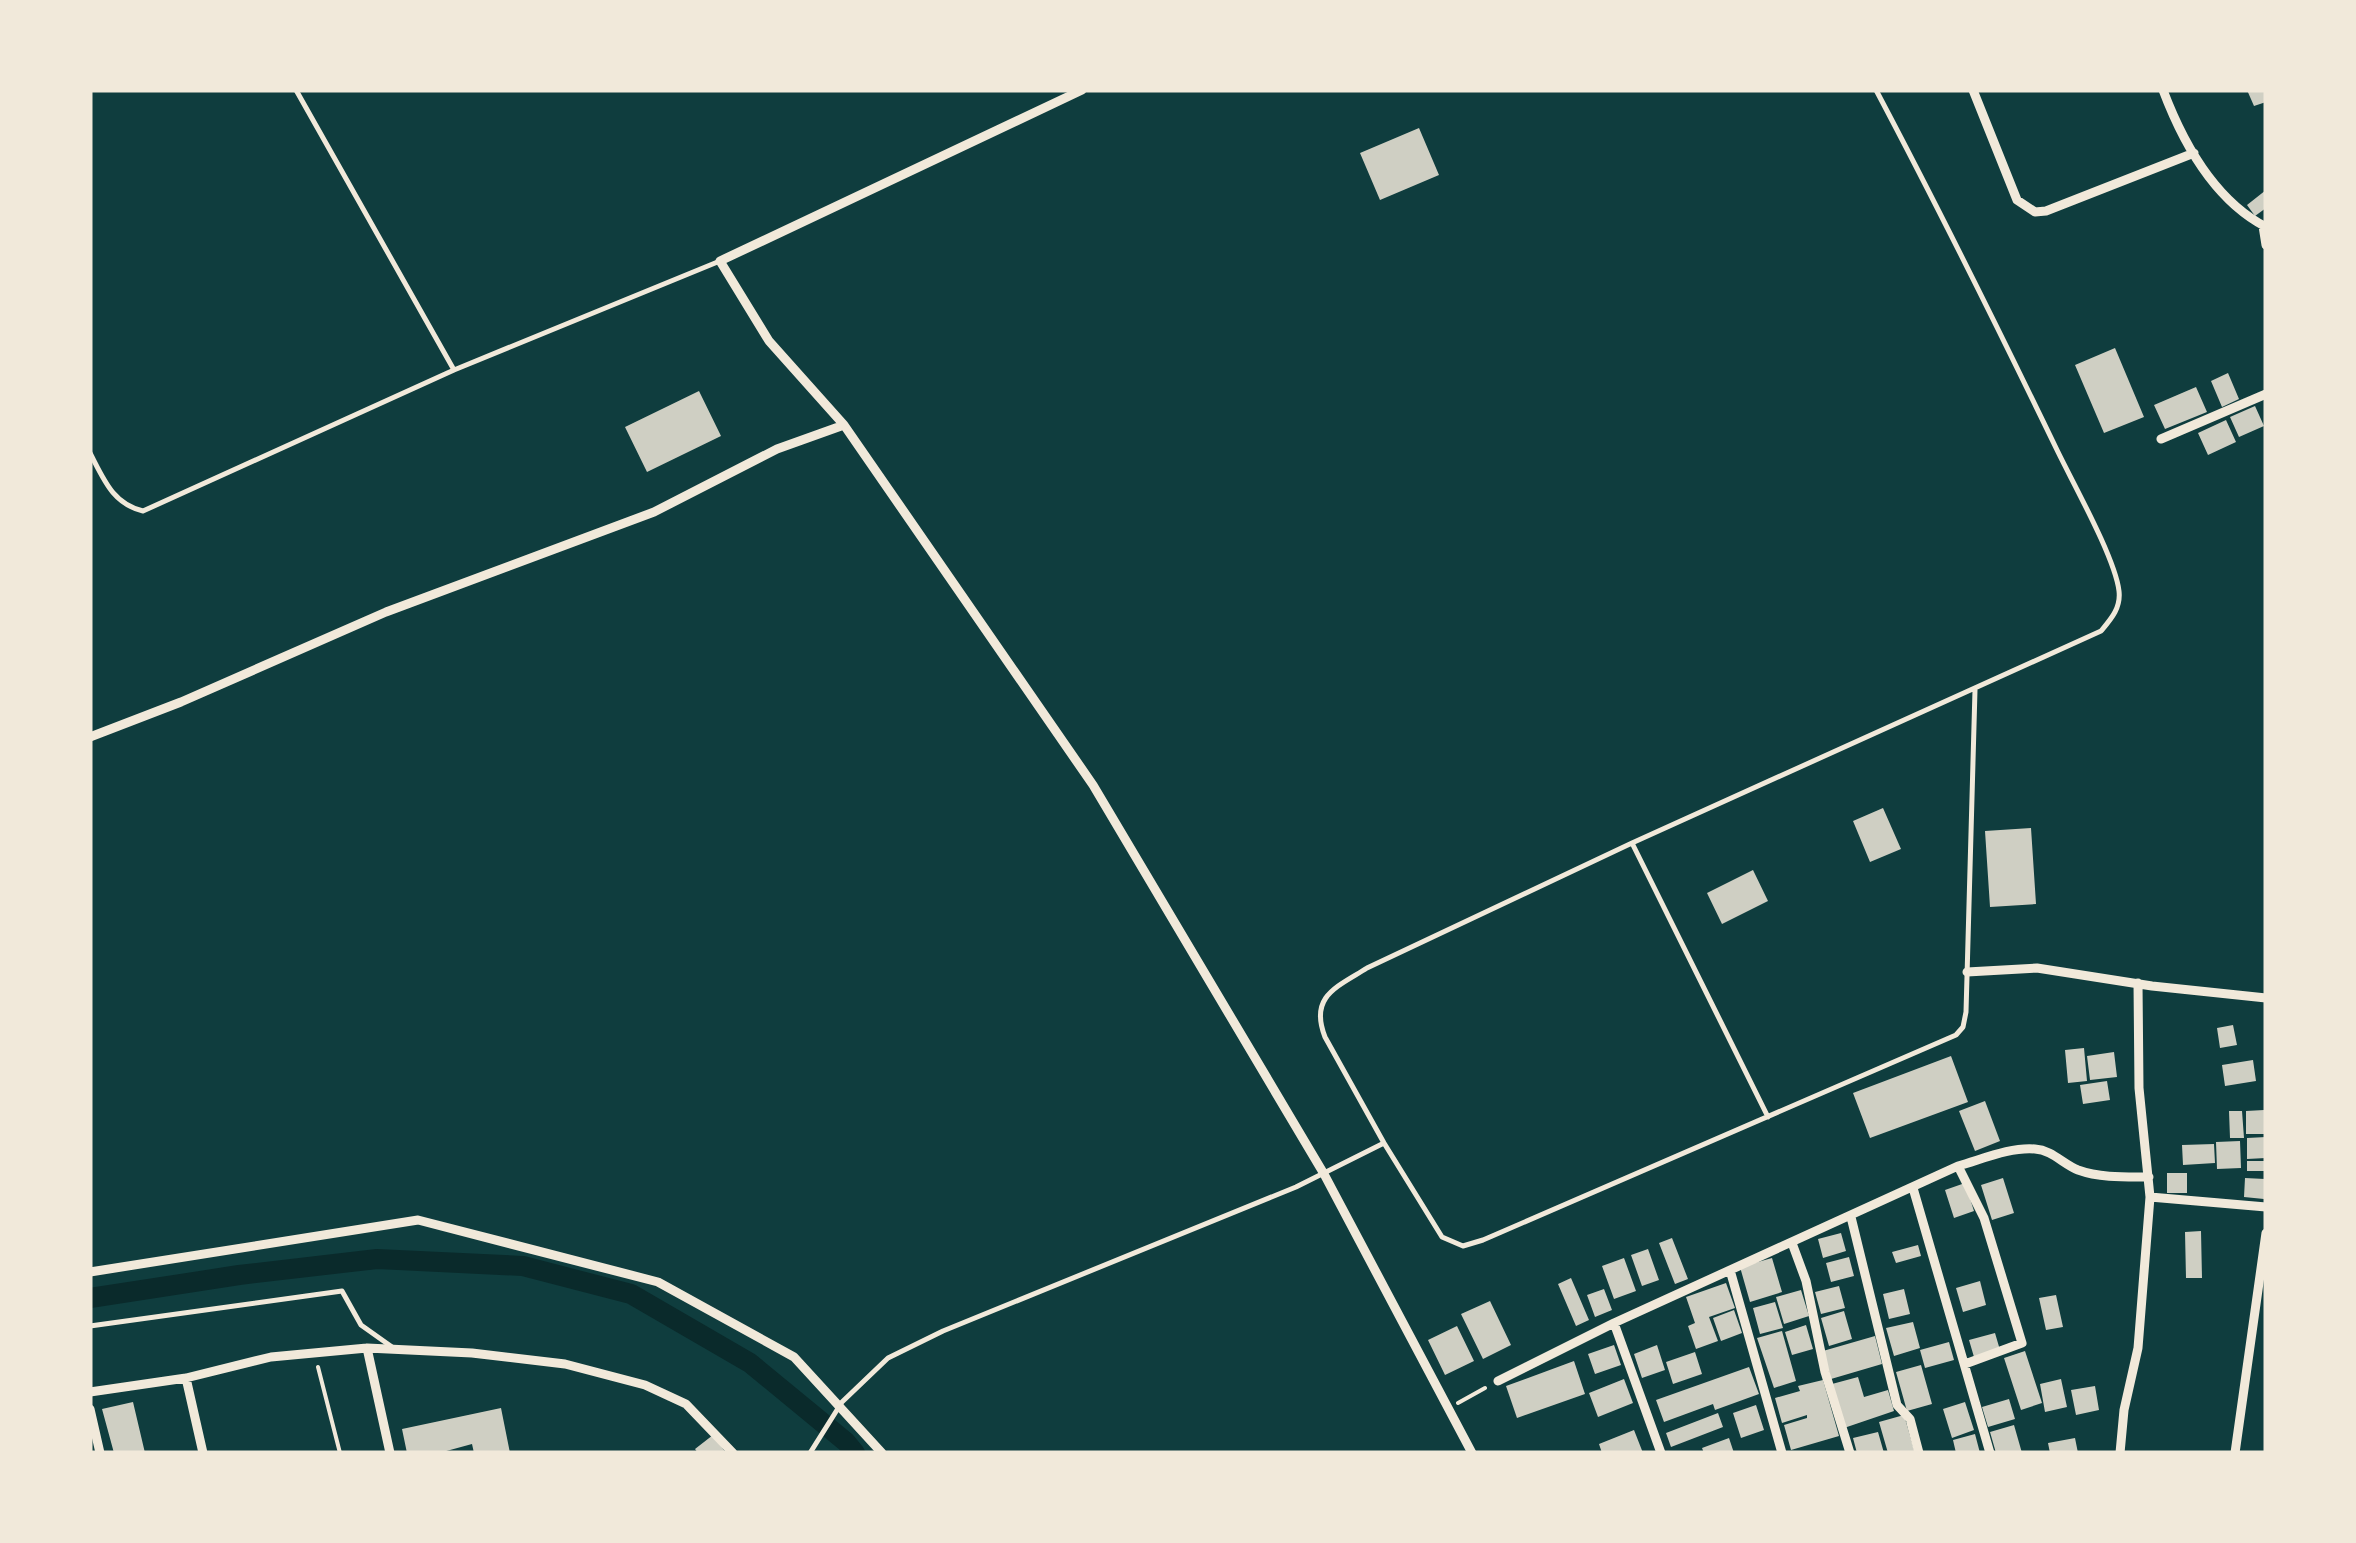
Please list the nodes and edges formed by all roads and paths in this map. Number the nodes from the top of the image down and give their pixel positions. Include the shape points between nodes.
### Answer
1 (296, 90) edge
2 (1082, 90) edge
3 (1876, 90) edge
4 (1973, 90) edge
5 (2163, 90) edge
6 (2194, 153) junction
7 (2264, 226) edge
8 (2266, 244) edge
9 (720, 261) junction
10 (454, 370) junction
11 (2266, 394) edge
12 (844, 425) junction
13 (2161, 439) dead end
14 (90, 454) edge
15 (1975, 690) junction
16 (90, 736) edge
17 (1632, 843) junction
18 (1967, 972) junction
19 (2138, 983) junction
20 (2266, 998) edge
21 (1768, 1117) junction
22 (1384, 1144) junction
23 (1958, 1166) junction
24 (1324, 1174) junction
25 (2149, 1177) junction
26 (1913, 1188) junction
27 (2150, 1196) junction
28 (2266, 1207) edge
29 (1851, 1217) junction
30 (2266, 1233) edge
31 (1792, 1243) junction
32 (1730, 1270) junction
33 (90, 1272) edge
34 (1614, 1323) junction
35 (90, 1326) edge
36 (367, 1348) junction
37 (395, 1349) junction
38 (314, 1353) junction
39 (1965, 1364) junction
40 (186, 1378) junction
41 (1498, 1382) joint
42 (90, 1392) edge
43 (1450, 1408) junction
44 (90, 1409) edge
45 (100, 1453) edge
46 (203, 1453) edge
47 (340, 1453) edge
48 (390, 1453) edge
49 (733, 1453) edge
50 (810, 1453) edge
51 (882, 1453) edge
52 (1472, 1453) edge
53 (1661, 1453) edge
54 (1782, 1453) edge
55 (1850, 1453) edge
56 (1919, 1453) edge
57 (1990, 1453) edge
58 (2120, 1453) edge
59 (2235, 1453) edge

1 - 10 lane
2 - 9 street
3 - 15 lane via 2060,454 2120,597 2101,631
4 - 6 street via 2016,200 2035,212
5 - 6 street
6 - 7 street via 2222,196
7 - 8 street
9 - 10 lane
9 - 12 street via 769,341
10 - 14 lane via 143,511 124,506
11 - 13 street
12 - 16 street via 778,449 654,512 386,612
12 - 24 street via 1093,786
15 - 17 lane
15 - 18 lane
17 - 21 lane
17 - 22 lane via 1331,990 1319,1021
18 - 19 street via 2037,968
18 - 21 lane via 1963,1027 1956,1034
19 - 20 street
19 - 25 street via 2138,1072
21 - 22 lane via 1463,1246 1442,1237
22 - 24 lane
23 - 25 street via 2033,1149 2102,1176
23 - 26 street
23 - 39 street via 1984,1218 2022,1343
24 - 43 street
24 - 50 lane via 888,1358 842,1402
25 - 27 street
26 - 29 street
26 - 39 street
27 - 28 street
27 - 58 street via 2138,1348
29 - 31 street
29 - 56 street via 1898,1405 1910,1419
30 - 59 street
31 - 32 street
31 - 55 street
32 - 34 street
32 - 54 street
33 - 51 street via 418,1220 658,1282 794,1357
34 - 41 street
34 - 53 street
35 - 37 lane via 342,1291 361,1325
36 - 37 street
36 - 38 street
36 - 48 street
37 - 49 street via 565,1364 645,1385 686,1404
38 - 40 street
38 - 47 path
39 - 57 street
40 - 42 street
40 - 46 street
41 - 43 path
43 - 52 street
44 - 45 street

